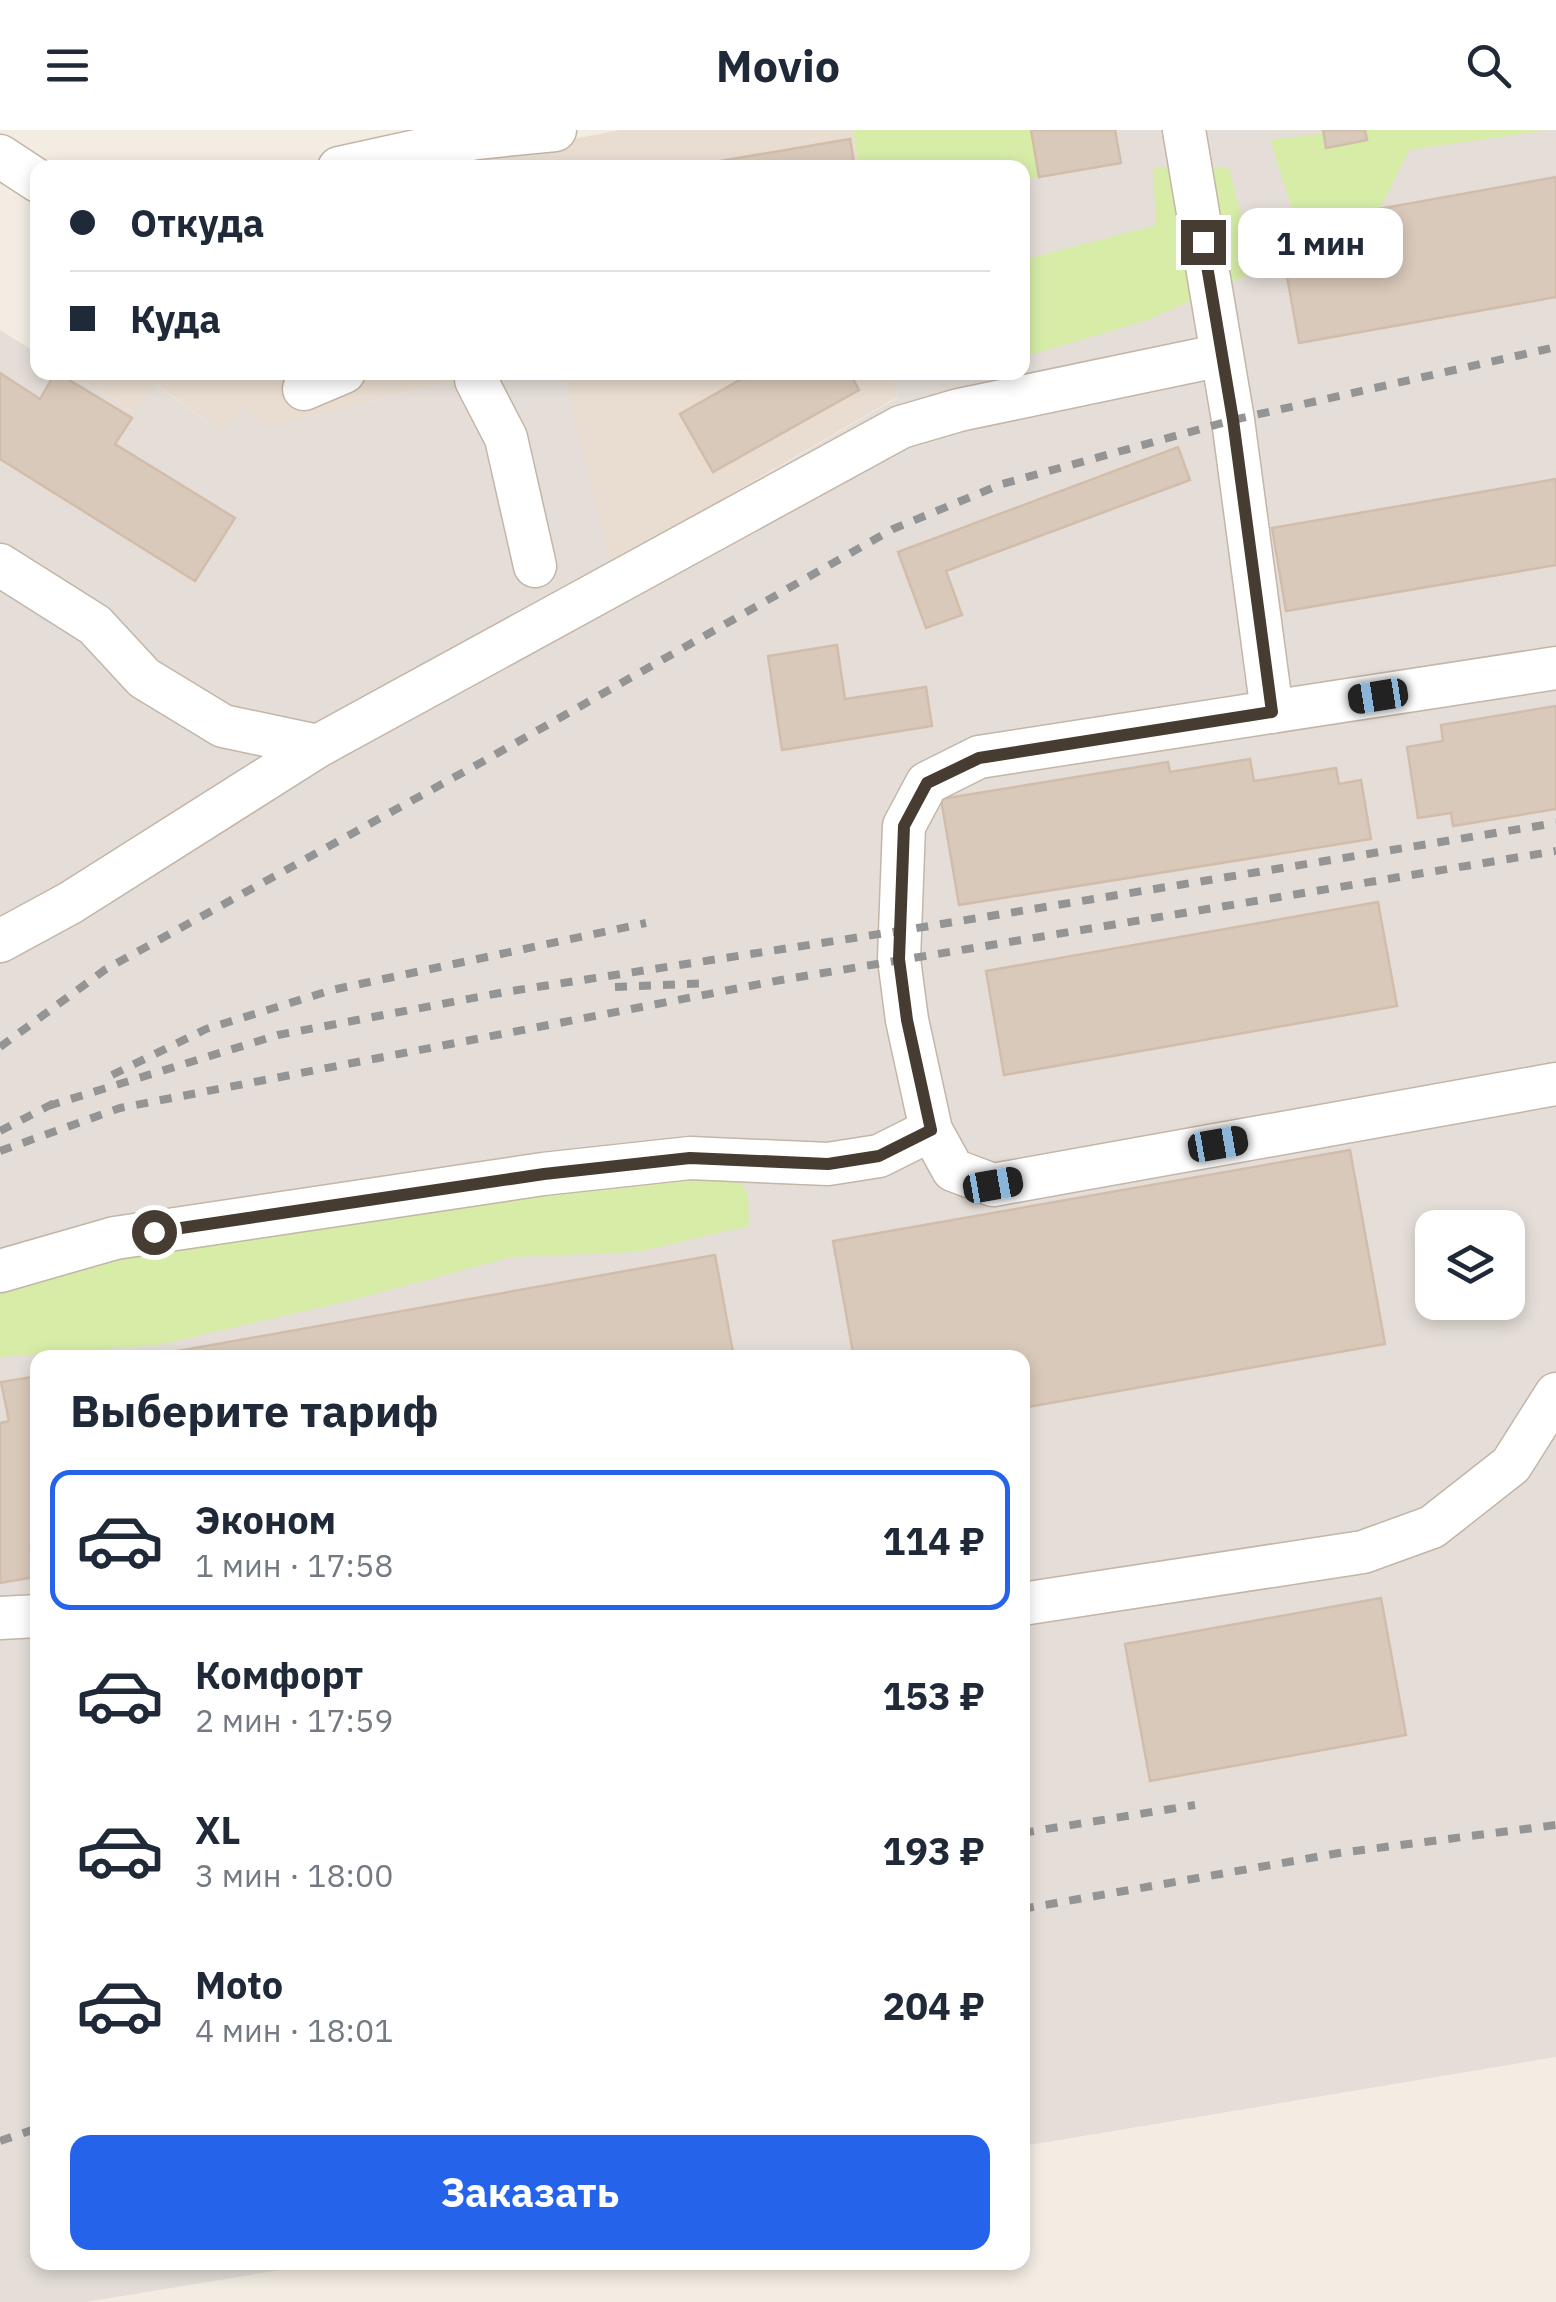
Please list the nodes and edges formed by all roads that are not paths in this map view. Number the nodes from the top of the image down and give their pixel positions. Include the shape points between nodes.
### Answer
1 (556, 130) edge
2 (1184, 130) edge
3 (482, 145) edge
4 (0, 156) edge
5 (389, 160) edge
6 (30, 177) edge
7 (1222, 355) junction
8 (325, 380) edge
9 (476, 380) edge
10 (304, 389) dead end
11 (0, 565) edge
12 (535, 566) dead end
13 (1556, 668) edge
14 (1272, 712) junction
15 (318, 746) junction
16 (0, 940) edge
17 (1556, 1084) edge
18 (931, 1130) junction
19 (0, 1271) edge
20 (1556, 1394) edge
21 (1030, 1603) edge
22 (30, 1616) edge
23 (0, 1618) edge

1 - 3 lane
2 - 7 lane
3 - 5 lane
4 - 6 lane
7 - 14 lane
7 - 15 lane via 901,427
8 - 10 lane
9 - 12 lane via 506,438
11 - 15 lane via 95,625 144,678 223,726
13 - 14 lane
14 - 18 lane via 979,758 927,783 904,826 899,945
15 - 16 lane
17 - 18 lane via 993,1185 953,1170
18 - 19 lane via 879,1156 828,1164 690,1158 544,1174 115,1238
20 - 21 lane via 1511,1465 1432,1527 1362,1552
22 - 23 lane

